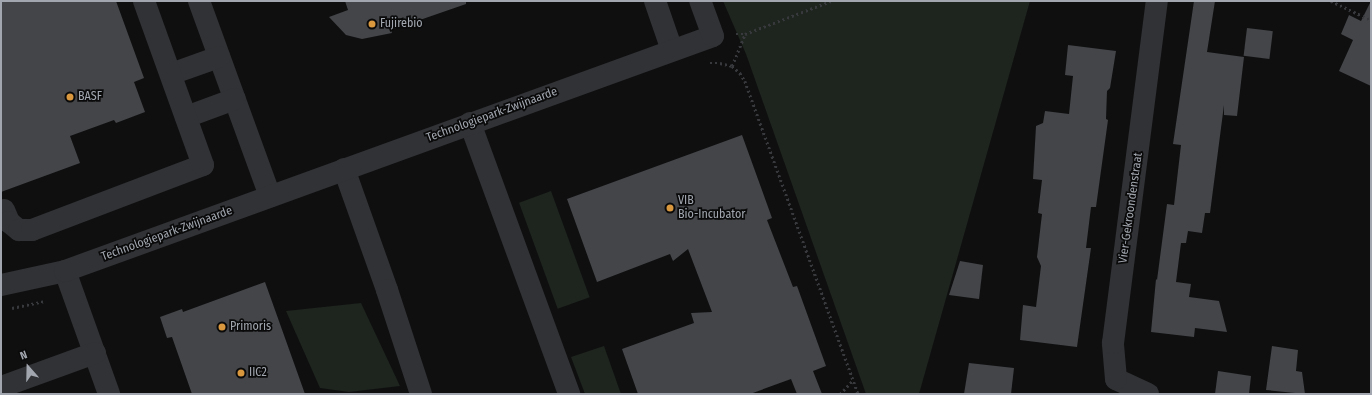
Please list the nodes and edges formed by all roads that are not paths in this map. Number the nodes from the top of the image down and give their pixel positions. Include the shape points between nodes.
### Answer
1 (144, 1) edge
2 (199, 1) edge
3 (655, 1) edge
4 (700, 1) edge
5 (1157, 1) edge
6 (672, 50) junction
7 (219, 57) junction
8 (170, 74) junction
9 (234, 99) junction
10 (186, 117) junction
11 (470, 123) junction
12 (344, 169) junction
13 (270, 196) junction
14 (4, 210) dead end
15 (65, 271) junction
16 (1, 285) edge
17 (95, 354) junction
18 (1, 387) edge
19 (109, 394) edge
20 (421, 394) edge
21 (569, 394) edge
22 (1148, 394) edge

1 - 8 street
2 - 7 street
3 - 6 street
4 - 6 street, Technologiepark-Zwijnaarde via 713,36
5 - 22 street, Vier-Gekroondenstraat via 1112,343 1116,379
6 - 11 street, Technologiepark-Zwijnaarde
7 - 8 street
7 - 9 street
8 - 10 street
9 - 10 street
9 - 13 street
10 - 14 street via 203,165 32,230 19,230 9,222
11 - 12 street, Technologiepark-Zwijnaarde
11 - 21 street
12 - 13 street, Technologiepark-Zwijnaarde
12 - 20 street
13 - 15 street, Technologiepark-Zwijnaarde
15 - 16 street, Technologiepark-Zwijnaarde
15 - 17 street
17 - 18 street
17 - 19 street

